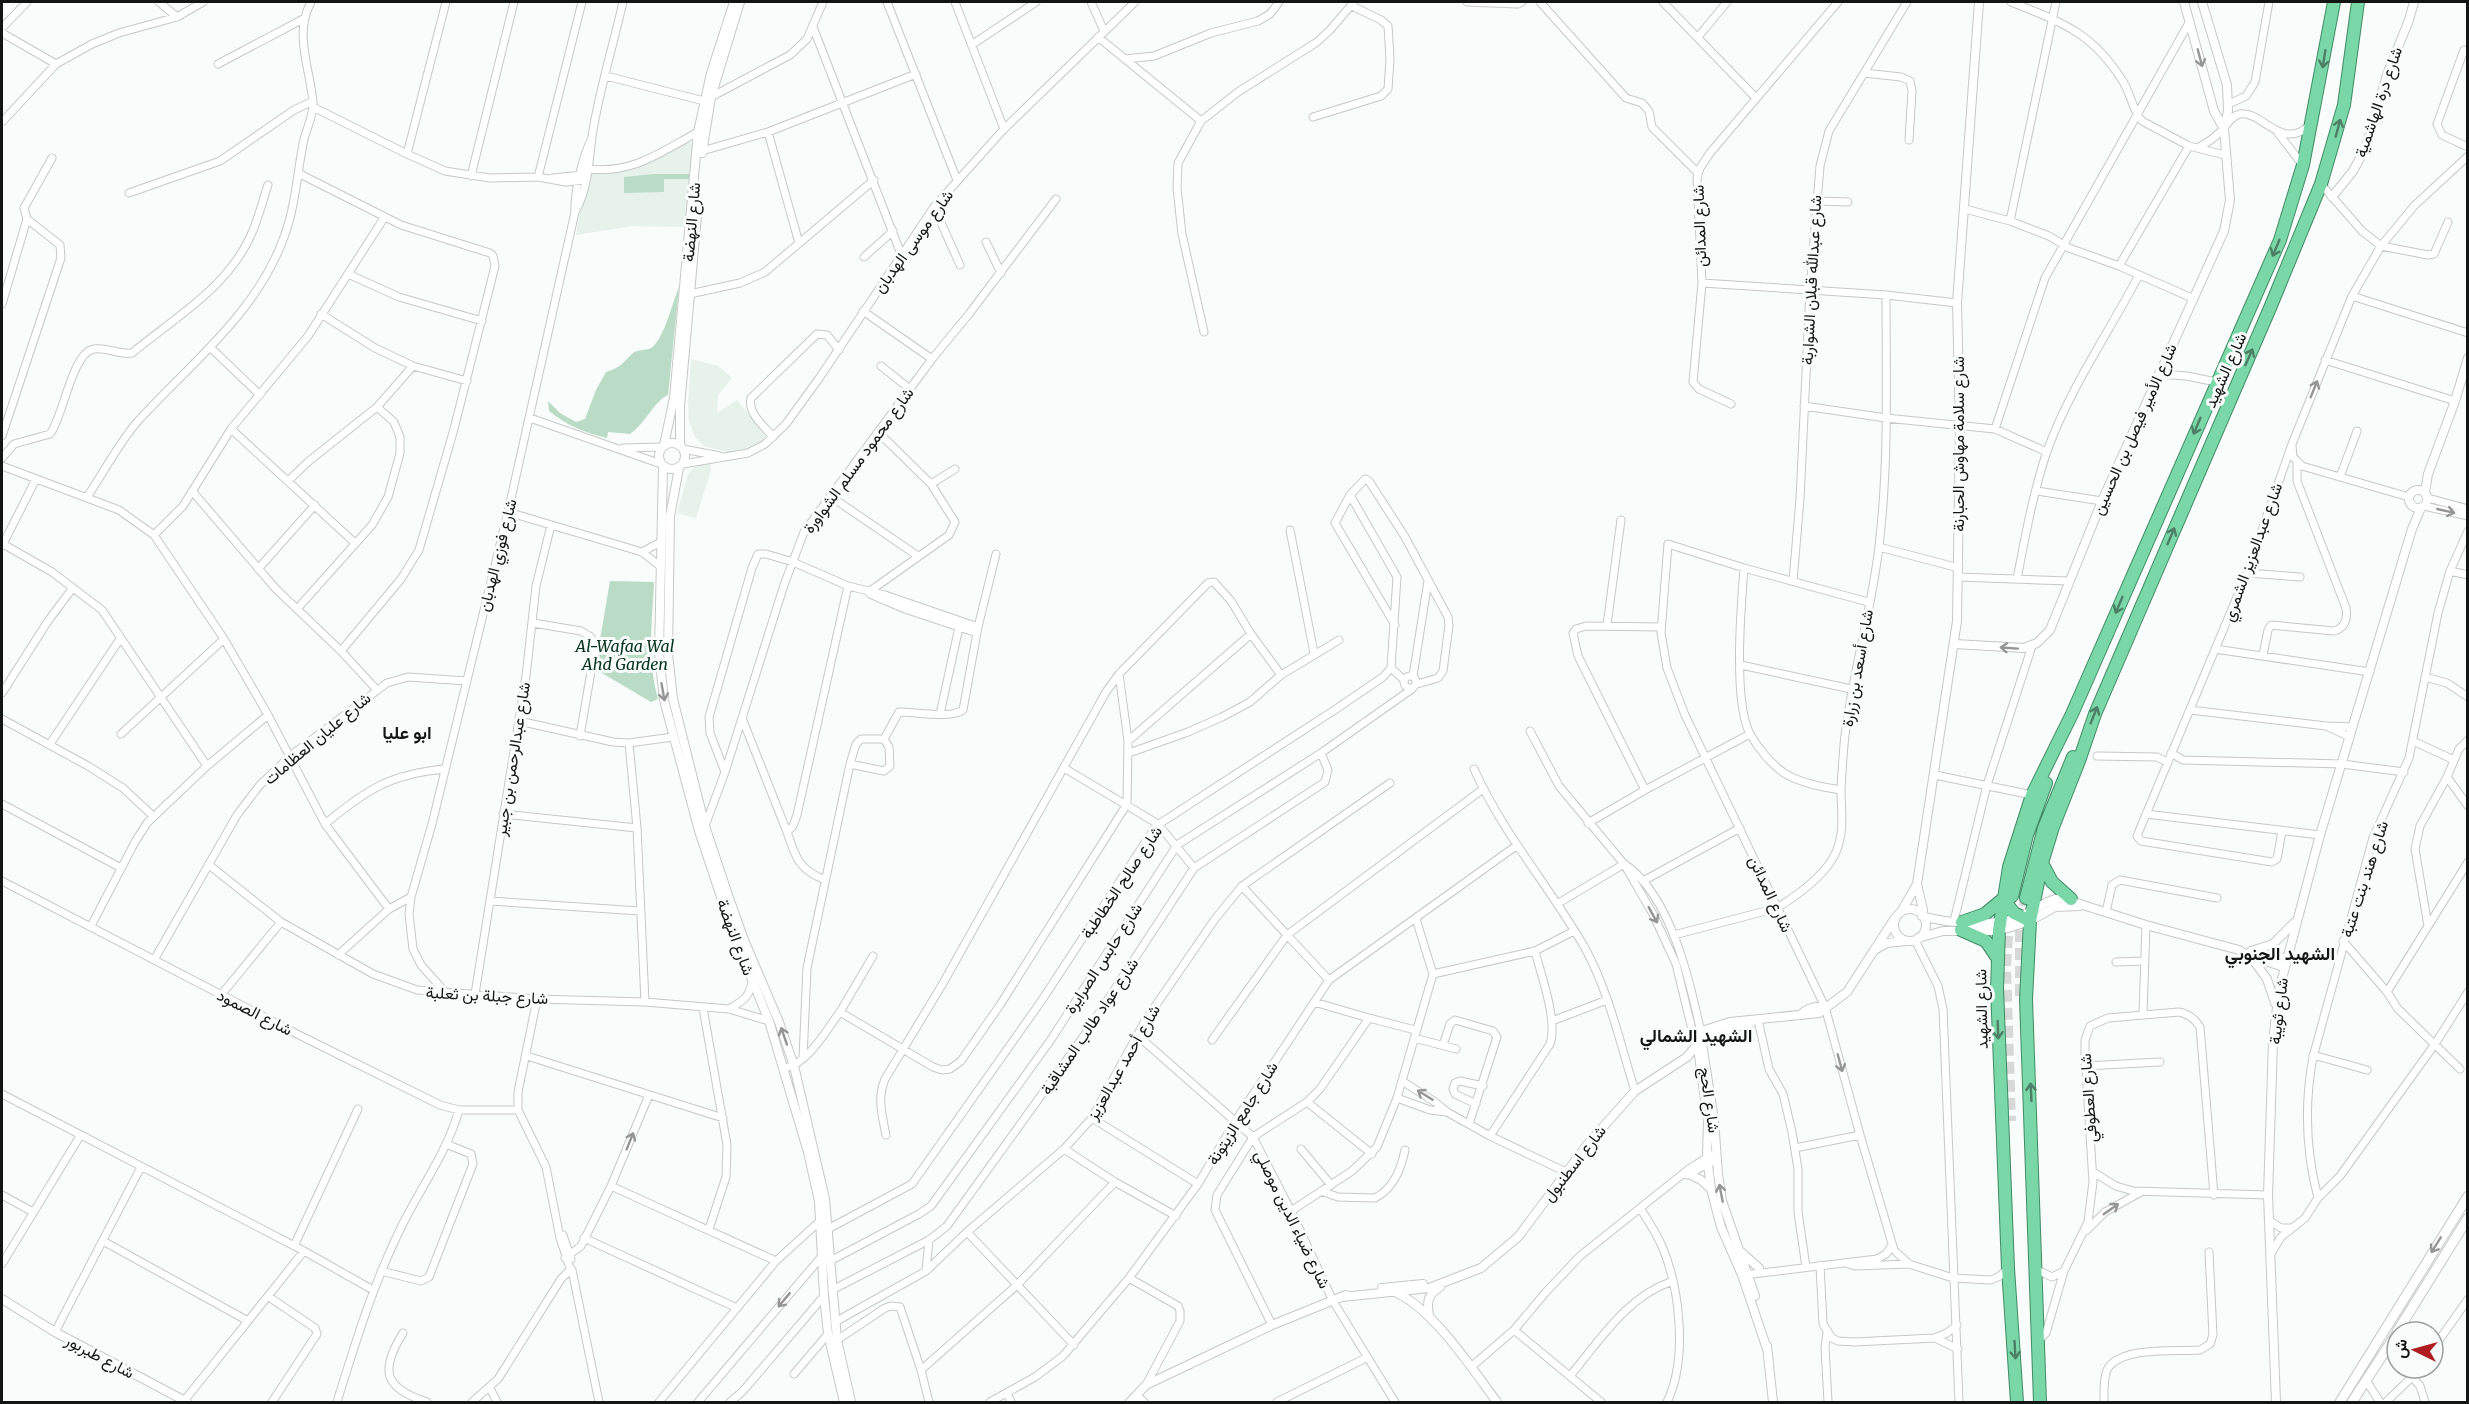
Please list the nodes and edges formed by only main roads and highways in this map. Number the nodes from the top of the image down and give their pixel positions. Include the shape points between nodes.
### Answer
1 (2334, 2) edge
2 (2358, 2) edge
3 (2072, 714) junction
4 (2085, 741) junction
5 (2042, 863) junction
6 (2008, 897) junction
7 (2026, 898) tunnel mouth
8 (2071, 900) road end
9 (2027, 916) junction
10 (1997, 958) junction
11 (2010, 1121) tunnel mouth
12 (2025, 1121) tunnel mouth
13 (2468, 1196) edge
14 (2468, 1218) edge
15 (2013, 1316) junction
16 (2404, 1320) edge
17 (2039, 1341) junction
18 (2385, 1352) edge
19 (2018, 1402) edge
20 (2040, 1402) edge
21 (2340, 1402) edge
22 (2352, 1402) edge

1 -> 3 highway, شارع الشهيد via 2303,165 2280,240
4 -> 2 highway, شارع الشهيد via 2321,184 2344,105
3 - 6 highway, شارع الشهيد
3 - 6 highway, شارع الشهيد via 2032,795 2015,844
4 - 5 highway, شارع الشهيد
4 - 7 highway, شارع الشهيد via 2073,756 2056,796
5 - 8 highway via 2052,882
5 - 9 highway, شارع الشهيد
6 - 9 highway
6 - 10 highway, شارع الشهيد
6 - 10 highway via 1985,914 1959,925 1986,941
17 -> 9 highway, شارع الشهيد via 2026,999
10 -> 15 highway, شارع الشهيد
11 - 15 highway, شارع الشهيد
12 - 17 highway, شارع الشهيد via 2034,1331
13 -> 21 main road
14 - 16 main road
15 -> 19 highway, شارع الشهيد
17 - 20 highway, شارع الشهيد
18 - 22 main road

